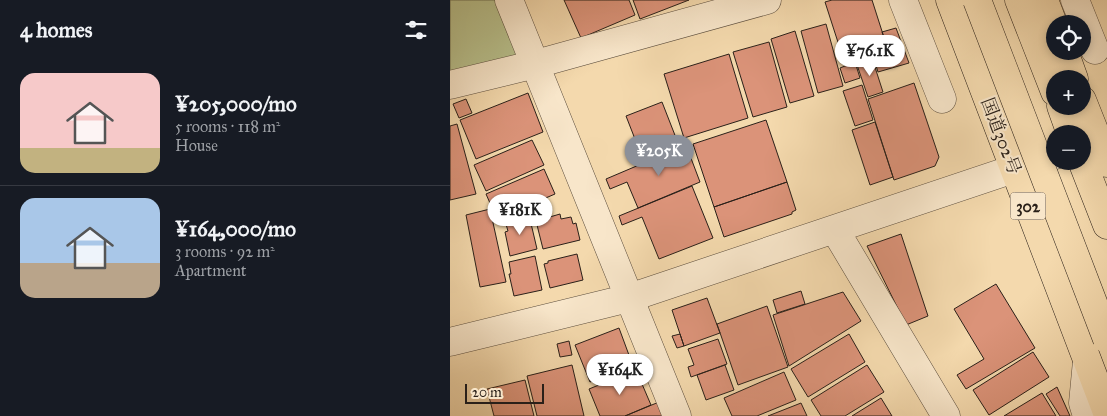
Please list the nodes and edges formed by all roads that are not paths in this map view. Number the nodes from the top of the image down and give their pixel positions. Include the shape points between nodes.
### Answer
1 (509, 0) edge
2 (767, 0) edge
3 (903, 0) edge
4 (950, 0) edge
5 (977, 0) edge
6 (1019, 0) edge
7 (1044, 0) edge
8 (1075, 0) edge
9 (728, 5) edge
10 (1050, 15) edge
11 (1095, 50) dead end
12 (536, 64) junction
13 (1046, 70) edge
14 (450, 85) edge
15 (942, 99) dead end
16 (1088, 115) edge
17 (1099, 146) edge
18 (1046, 159) edge
19 (1014, 170) junction
20 (1086, 170) edge
21 (1107, 225) edge
22 (835, 230) junction
23 (629, 298) junction
24 (1107, 339) edge
25 (450, 342) edge
26 (1087, 361) junction
27 (1107, 412) edge
28 (677, 416) edge
29 (946, 416) edge
30 (1087, 416) edge

1 - 12 street
2 - 9 street
3 - 15 street
4 - 19 highway, 国道302号 / 302
5 - 24 highway, bridge
6 - 13 highway
7 - 10 highway
8 - 11 street
9 - 12 street
12 - 14 street
12 - 23 street
16 - 17 highway
18 - 19 street
19 - 22 street
19 - 26 highway, 国道302号 / 302
20 - 21 highway
22 - 23 street
22 - 29 street
23 - 25 street
23 - 28 street
26 - 27 highway, 国道302号 / 302
26 - 30 street via 1083,403

